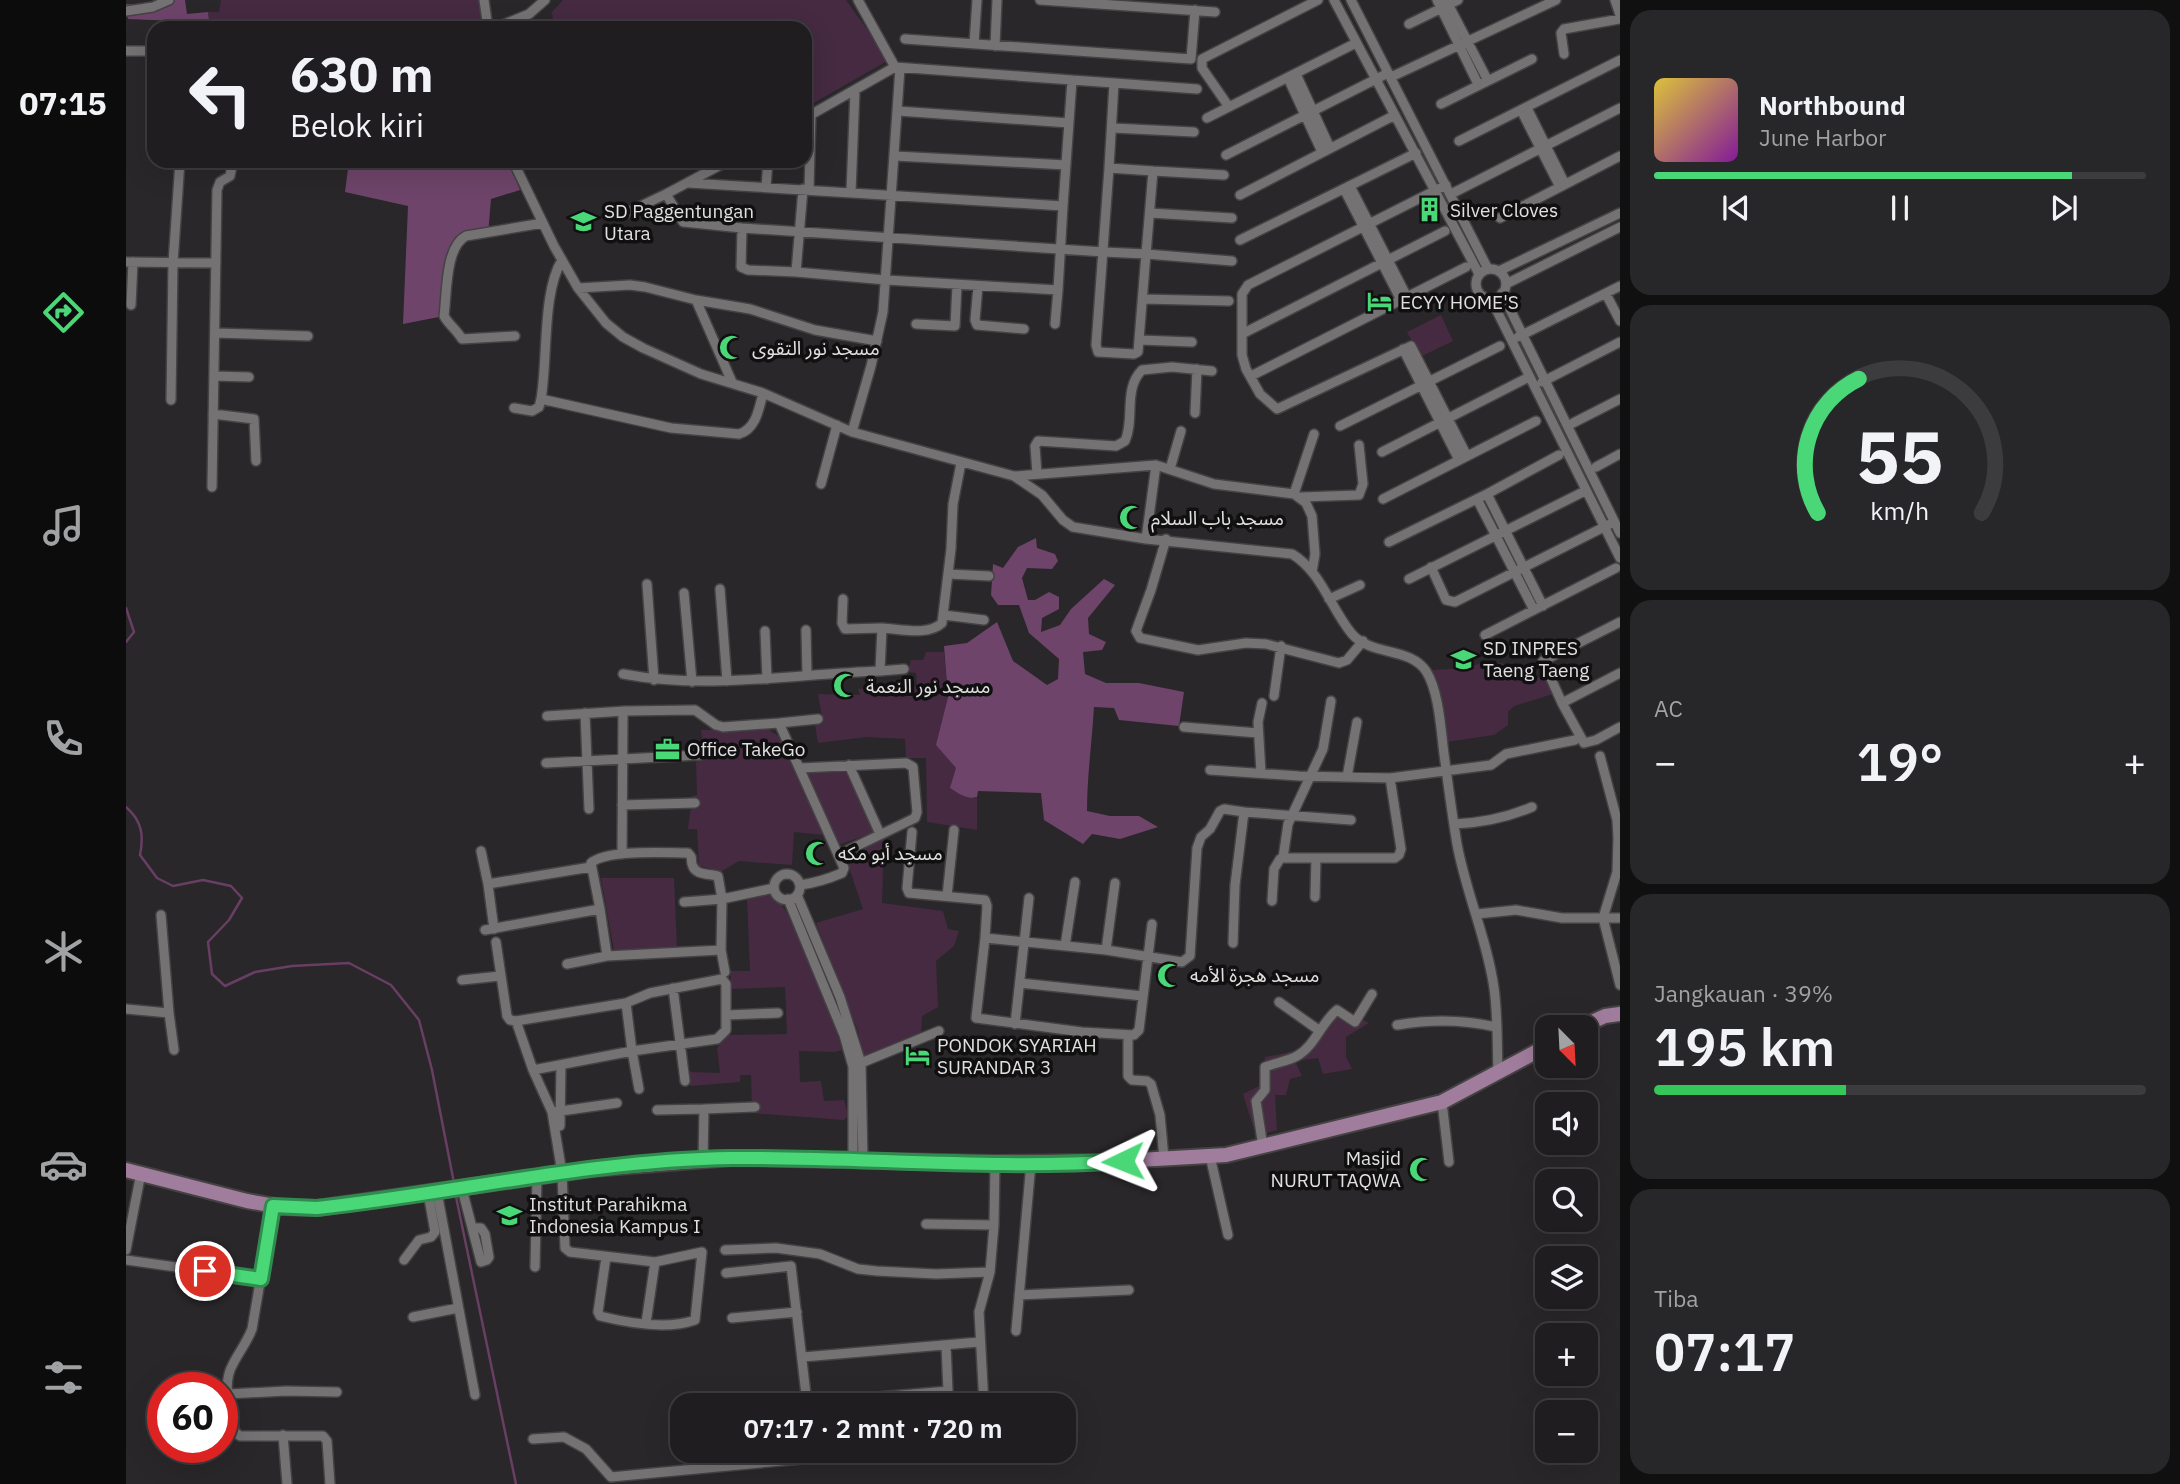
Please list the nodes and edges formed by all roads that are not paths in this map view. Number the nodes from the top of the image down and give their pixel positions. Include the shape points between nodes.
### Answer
1 (169, 0) edge
2 (484, 0) edge
3 (545, 0) edge
4 (858, 0) edge
5 (977, 0) edge
6 (997, 0) edge
7 (1040, 0) edge
8 (1318, 0) edge
9 (1334, 0) edge
10 (1351, 0) edge
11 (1458, 0) edge
12 (1556, 0) edge
13 (1615, 0) edge
14 (1443, 3) edge
15 (1195, 10) junction
16 (126, 11) edge
17 (1215, 12) dead end
18 (1620, 17) edge
19 (487, 21) edge
20 (512, 21) edge
21 (1409, 24) dead end
22 (905, 39) dead end
23 (974, 44) junction
24 (1352, 45) dead end
25 (1464, 45) junction
26 (995, 46) junction
27 (126, 51) edge
28 (147, 51) edge
29 (1564, 54) dead end
30 (1532, 59) dead end
31 (1620, 60) edge
32 (898, 68) junction
33 (1389, 75) junction
34 (1292, 76) junction
35 (1376, 79) junction
36 (1072, 80) junction
37 (1483, 82) junction
38 (1114, 83) junction
39 (1197, 89) dead end
40 (855, 90) junction
41 (1441, 104) dead end
42 (1229, 107) junction
43 (1620, 108) edge
44 (1524, 109) junction
45 (898, 111) junction
46 (1309, 113) junction
47 (812, 115) edge
48 (1395, 115) junction
49 (1207, 118) dead end
50 (1069, 123) junction
51 (1113, 128) junction
52 (1194, 132) dead end
53 (1459, 142) dead end
54 (1543, 147) junction
55 (1326, 150) junction
56 (1416, 153) junction
57 (1226, 155) dead end
58 (895, 156) junction
59 (1620, 156) edge
60 (1066, 165) junction
61 (180, 168) edge
62 (232, 168) edge
63 (516, 168) edge
64 (714, 168) edge
65 (767, 168) edge
66 (807, 168) edge
67 (1109, 168) junction
68 (1153, 171) junction
69 (1224, 175) dead end
70 (687, 183) junction
71 (1446, 185) junction
72 (1563, 186) junction
73 (766, 187) junction
74 (1347, 187) junction
75 (806, 189) junction
76 (1435, 191) junction
77 (851, 192) junction
78 (666, 194) junction
79 (1451, 194) junction
80 (1240, 195) dead end
81 (893, 196) junction
82 (1063, 206) junction
83 (1620, 212) edge
84 (626, 213) dead end
85 (1150, 213) junction
86 (1232, 218) dead end
87 (1500, 218) dead end
88 (543, 223) junction
89 (1367, 226) junction
90 (1620, 227) edge
91 (742, 229) junction
92 (1445, 231) dead end
93 (800, 232) junction
94 (889, 237) junction
95 (1240, 240) dead end
96 (1061, 249) junction
97 (1104, 252) junction
98 (1146, 254) junction
99 (562, 260) junction
100 (1232, 261) dead end
101 (129, 262) edge
102 (173, 262) junction
103 (1385, 262) junction
104 (216, 263) junction
105 (1466, 267) dead end
106 (1488, 269) junction
107 (1499, 271) junction
108 (796, 272) junction
109 (1479, 274) junction
110 (887, 280) junction
111 (1506, 284) junction
112 (957, 285) junction
113 (978, 286) junction
114 (578, 288) junction
115 (1058, 290) junction
116 (1615, 292) edge
117 (1502, 293) junction
118 (1143, 299) junction
119 (1404, 299) junction
120 (1491, 299) junction
121 (696, 300) junction
122 (1228, 301) dead end
123 (131, 305) dead end
124 (1620, 321) edge
125 (916, 324) dead end
126 (1055, 324) dead end
127 (1024, 330) dead end
128 (215, 333) junction
129 (1242, 334) junction
130 (308, 335) dead end
131 (515, 336) dead end
132 (1522, 336) junction
133 (1140, 340) junction
134 (877, 341) junction
135 (1511, 341) junction
136 (1192, 342) dead end
137 (1620, 342) edge
138 (1500, 346) dead end
139 (1197, 369) junction
140 (1212, 371) dead end
141 (214, 376) junction
142 (1251, 376) junction
143 (249, 377) dead end
144 (1544, 381) junction
145 (732, 382) junction
146 (1532, 382) junction
147 (1425, 383) junction
148 (764, 393) junction
149 (541, 399) junction
150 (1620, 399) edge
151 (171, 400) dead end
152 (514, 408) dead end
153 (1195, 413) dead end
154 (213, 414) junction
155 (1444, 421) junction
156 (1536, 421) dead end
157 (1573, 423) dead end
158 (837, 425) junction
159 (1340, 426) dead end
160 (1181, 431) dead end
161 (852, 432) junction
162 (1314, 434) dead end
163 (1359, 445) dead end
164 (1382, 452) dead end
165 (1620, 454) edge
166 (1559, 455) dead end
167 (1463, 458) junction
168 (256, 461) dead end
169 (961, 463) junction
170 (1156, 465) junction
171 (1596, 467) dead end
172 (1170, 469) junction
173 (1038, 474) junction
174 (1014, 476) junction
175 (821, 484) dead end
176 (212, 487) dead end
177 (1581, 493) dead end
178 (1487, 494) junction
179 (1298, 495) junction
180 (1383, 499) dead end
181 (1477, 499) junction
182 (1610, 519) edge
183 (1500, 533) junction
184 (1620, 533) edge
185 (1146, 539) junction
186 (1166, 539) junction
187 (1389, 542) dead end
188 (1618, 563) edge
189 (1431, 567) junction
190 (1519, 570) junction
191 (1312, 572) junction
192 (948, 574) junction
193 (989, 576) dead end
194 (1409, 579) dead end
195 (647, 584) dead end
196 (1360, 585) dead end
197 (720, 589) dead end
198 (684, 593) dead end
199 (843, 599) dead end
200 (1329, 599) junction
201 (1538, 608) junction
202 (944, 615) junction
203 (984, 620) dead end
204 (1620, 622) edge
205 (882, 628) junction
206 (806, 630) dead end
207 (765, 631) dead end
208 (1485, 635) dead end
209 (1363, 641) junction
210 (1281, 646) junction
211 (904, 669) dead end
212 (880, 671) junction
213 (1620, 673) edge
214 (623, 674) dead end
215 (807, 675) junction
216 (767, 678) junction
217 (654, 680) junction
218 (727, 681) junction
219 (692, 682) junction
220 (1274, 696) dead end
221 (1331, 701) dead end
222 (1262, 703) dead end
223 (1562, 703) junction
224 (625, 711) junction
225 (585, 713) junction
226 (547, 716) dead end
227 (818, 719) dead end
228 (1357, 722) dead end
229 (779, 723) junction
230 (1184, 727) dead end
231 (1620, 727) edge
232 (1258, 733) junction
233 (1575, 740) dead end
234 (700, 755) dead end
235 (1600, 756) dead end
236 (624, 758) junction
237 (588, 760) junction
238 (546, 763) dead end
239 (849, 765) junction
240 (800, 768) junction
241 (1210, 770) dead end
242 (1446, 771) junction
243 (1262, 773) junction
244 (1311, 776) junction
245 (1347, 777) junction
246 (1390, 778) junction
247 (695, 803) dead end
248 (622, 805) junction
249 (1532, 807) dead end
250 (589, 809) dead end
251 (1244, 812) junction
252 (1293, 817) junction
253 (1351, 820) dead end
254 (1454, 824) junction
255 (954, 830) dead end
256 (912, 832) dead end
257 (880, 834) junction
258 (481, 851) dead end
259 (622, 854) junction
260 (838, 855) junction
261 (1283, 858) junction
262 (1316, 859) junction
263 (591, 867) junction
264 (1075, 882) dead end
265 (799, 883) junction
266 (1115, 883) dead end
267 (488, 884) junction
268 (774, 888) junction
269 (947, 896) junction
270 (792, 897) junction
271 (1315, 897) dead end
272 (1029, 898) dead end
273 (723, 899) junction
274 (1272, 901) dead end
275 (684, 902) dead end
276 (600, 909) junction
277 (1477, 914) junction
278 (161, 915) dead end
279 (1603, 918) junction
280 (1620, 918) edge
281 (1152, 924) dead end
282 (985, 938) junction
283 (496, 942) dead end
284 (1025, 942) junction
285 (1233, 943) dead end
286 (1065, 946) junction
287 (721, 950) junction
288 (1106, 950) junction
289 (607, 956) junction
290 (1149, 956) junction
291 (567, 964) dead end
292 (725, 972) dead end
293 (500, 976) junction
294 (463, 980) dead end
295 (1020, 983) junction
296 (1620, 985) edge
297 (673, 988) junction
298 (1372, 994) dead end
299 (1143, 996) junction
300 (1279, 1002) dead end
301 (626, 1003) junction
302 (126, 1009) edge
303 (169, 1013) junction
304 (778, 1013) dead end
305 (1620, 1013) edge
306 (727, 1015) junction
307 (1598, 1019) edge
308 (516, 1021) junction
309 (1015, 1024) junction
310 (1397, 1025) dead end
311 (1496, 1027) junction
312 (939, 1031) dead end
313 (1320, 1031) junction
314 (1128, 1036) junction
315 (680, 1045) junction
316 (174, 1050) dead end
317 (632, 1051) junction
318 (1535, 1053) edge
319 (861, 1063) junction
320 (561, 1065) junction
321 (533, 1070) junction
322 (1498, 1073) junction
323 (685, 1081) dead end
324 (639, 1090) dead end
325 (1442, 1102) junction
326 (617, 1103) dead end
327 (755, 1107) dead end
328 (704, 1109) junction
329 (657, 1110) dead end
330 (555, 1112) junction
331 (859, 1136) junction
332 (1263, 1147) junction
333 (1210, 1156) junction
334 (1164, 1158) junction
335 (703, 1160) junction
336 (858, 1161) junction
337 (1449, 1161) dead end
338 (1031, 1163) junction
339 (995, 1164) junction
340 (126, 1170) edge
341 (141, 1173) junction
342 (562, 1173) junction
343 (537, 1177) junction
344 (461, 1189) junction
345 (435, 1192) junction
346 (273, 1206) junction
347 (926, 1224) dead end
348 (994, 1225) junction
349 (473, 1228) dead end
350 (1228, 1235) dead end
351 (126, 1250) edge
352 (725, 1250) dead end
353 (606, 1256) junction
354 (126, 1260) edge
355 (404, 1260) dead end
356 (655, 1262) junction
357 (535, 1267) dead end
358 (990, 1272) junction
359 (726, 1273) dead end
360 (261, 1279) junction
361 (1129, 1290) dead end
362 (1019, 1295) junction
363 (458, 1308) junction
364 (797, 1312) junction
365 (413, 1317) dead end
366 (732, 1318) dead end
367 (646, 1323) junction
368 (1016, 1331) dead end
369 (979, 1342) junction
370 (946, 1345) junction
371 (803, 1357) junction
372 (231, 1372) edge
373 (238, 1391) edge
374 (337, 1392) dead end
375 (983, 1393) edge
376 (475, 1395) dead end
377 (238, 1435) edge
378 (283, 1435) junction
379 (533, 1439) dead end
380 (760, 1463) edge
381 (287, 1484) edge
382 (330, 1484) edge

1 - 16 street via 153,8
2 - 19 street
3 - 20 street
4 - 32 street
5 - 23 street
6 - 26 street
7 - 15 street
8 - 42 street via 1202,60 1202,68
9 - 35 street
10 - 33 street
11 - 14 street
12 - 25 street
13 - 18 street
14 - 21 street
14 - 25 street
15 - 17 street
15 - 26 street via 1191,59
18 - 29 street via 1564,29
22 - 23 street
23 - 26 street
24 - 34 street
25 - 33 street
25 - 37 street
27 - 28 street
30 - 37 street
31 - 44 street
32 - 36 street
32 - 40 street
32 - 45 street
33 - 35 street
33 - 71 street
34 - 42 street
34 - 46 street
35 - 46 street
35 - 48 street
36 - 38 street
36 - 50 street
37 - 41 street
38 - 39 street
38 - 51 street
40 - 47 street
40 - 77 street
42 - 49 street
43 - 54 street
44 - 53 street
44 - 54 street
45 - 50 street
45 - 58 street
46 - 55 street
46 - 57 street
48 - 55 street
48 - 56 street
50 - 60 street
51 - 52 street
51 - 67 street
54 - 72 street
54 - 79 street
55 - 80 street
56 - 74 street
56 - 76 street
58 - 60 street
58 - 81 street
59 - 72 street
60 - 82 street
61 - 102 street
62 - 104 street via 230,176 217,186
63 - 88 street
64 - 70 street
65 - 73 street
66 - 75 street
67 - 68 street
67 - 97 street
68 - 69 street
68 - 85 street
70 - 73 street
70 - 78 street
71 - 76 street
71 - 79 street
72 - 87 street
73 - 75 street
74 - 89 street
74 - 95 street
75 - 77 street
75 - 93 street
76 - 89 street
76 - 109 street
77 - 81 street
78 - 84 street
78 - 91 street via 683,222
79 - 106 street
81 - 82 street
81 - 94 street
82 - 96 street
83 - 107 street
85 - 86 street
85 - 98 street
88 - 99 street
88 - 131 street via 463,237 451,257 445,319 462,339
89 - 103 street
89 - 129 street via 1248,285 1242,294
90 - 111 street
91 - 93 street
91 - 108 street via 741,267
92 - 103 street
93 - 94 street
93 - 108 street
94 - 96 street
94 - 110 street
96 - 97 street
96 - 115 street
97 - 98 street
97 - 133 street via 1097,351 1134,355
98 - 100 street
98 - 118 street
99 - 114 street
99 - 149 street via 551,293
101 - 102 street
101 - 123 street
102 - 104 street
102 - 151 street
103 - 119 street
103 - 129 street
104 - 128 street
105 - 119 street
106 - 107 street
106 - 109 street
107 - 111 street
108 - 110 street
109 - 120 street via 1477,290
110 - 112 street
110 - 134 street
111 - 117 street
112 - 113 street
112 - 125 street via 955,326
113 - 115 street
113 - 127 street via 977,325
114 - 121 street via 630,285
114 - 145 street via 623,337 669,361
115 - 126 street
116 - 124 street
116 - 132 street
117 - 120 street
117 - 132 street
118 - 122 street
118 - 133 street
119 - 142 street
120 - 135 street
121 - 134 street
121 - 145 street
128 - 130 street
128 - 141 street
129 - 142 street via 1242,355
132 - 135 street
132 - 144 street
133 - 136 street
134 - 161 street
135 - 146 street
137 - 144 street
138 - 147 street
139 - 140 street
139 - 153 street
139 - 173 street via 1142,370 1133,387 1125,441 1116,446 1038,441
141 - 143 street
141 - 154 street
142 - 147 street via 1260,394 1277,409 1407,347
144 - 146 street
144 - 182 street
145 - 148 street
146 - 155 street
146 - 182 street
147 - 155 street
147 - 159 street
148 - 149 street via 753,423 739,434 671,428
148 - 158 street
149 - 152 street via 532,411
150 - 157 street
154 - 168 street via 254,419
154 - 176 street
155 - 164 street
155 - 167 street
156 - 167 street
158 - 161 street
158 - 175 street
160 - 172 street
161 - 169 street
162 - 179 street
163 - 179 street via 1363,484 1359,495
165 - 171 street
166 - 178 street
167 - 180 street
169 - 174 street
169 - 192 street
170 - 172 street
170 - 173 street
170 - 185 street
172 - 179 street via 1214,484
173 - 174 street
174 - 185 street via 1042,495 1073,527
177 - 183 street
178 - 181 street
178 - 183 street
179 - 191 street via 1312,516
181 - 183 street
181 - 187 street
182 - 184 street
182 - 188 street
182 - 190 street
183 - 189 street
183 - 190 street
185 - 186 street
186 - 191 street via 1292,554
186 - 210 street via 1136,629 1138,636 1198,650 1245,643
188 - 201 street
189 - 190 street via 1450,602
189 - 194 street
190 - 201 street
191 - 200 street
192 - 193 street
192 - 202 street
195 - 217 street
196 - 200 street
197 - 218 street
198 - 219 street
199 - 205 street via 845,629
200 - 209 street via 1354,636
201 - 208 street
202 - 203 street
202 - 205 street via 940,626 931,630
204 - 223 street via 1543,662
205 - 212 street
206 - 215 street
207 - 216 street
209 - 210 street via 1339,663
209 - 242 street via 1370,648 1412,659 1425,670 1438,708
210 - 220 street
211 - 212 street
212 - 215 street
213 - 223 street
214 - 217 street
215 - 216 street
216 - 218 street
217 - 219 street
218 - 219 street
221 - 244 street via 1323,749
222 - 232 street
223 - 231 street via 1584,743
224 - 225 street
224 - 229 street via 695,710 723,727
224 - 236 street
225 - 226 street
225 - 237 street
227 - 229 street
228 - 245 street
229 - 240 street
230 - 232 street
232 - 243 street
233 - 242 street via 1506,754 1491,765
234 - 236 street
235 - 279 street via 1618,838 1617,872
236 - 237 street
236 - 248 street
237 - 238 street
237 - 250 street
239 - 240 street
239 - 257 street
239 - 257 street via 906,763 913,767 917,816
240 - 260 street
241 - 243 street
242 - 246 street
242 - 254 street
243 - 244 street
244 - 245 street
244 - 252 street
245 - 246 street
246 - 262 street via 1399,855
247 - 248 street
248 - 259 street
249 - 254 street via 1483,823
251 - 252 street
251 - 285 street
251 - 290 street via 1220,811 1198,842 1189,958 1182,962
252 - 253 street
252 - 261 street via 1285,833
254 - 277 street
255 - 269 street
256 - 269 street via 907,891
257 - 260 street
258 - 267 street
259 - 263 street via 597,859
259 - 273 street via 690,854 697,872 718,876
260 - 265 street via 842,873 831,880
261 - 262 street
261 - 274 street via 1275,865
262 - 271 street
263 - 267 street
263 - 276 street
264 - 286 street
265 - 268 street via 786,874 777,878
265 - 270 street
266 - 288 street
267 - 276 street via 490,930
268 - 270 street via 780,898
268 - 273 street
269 - 282 street via 985,900
270 - 319 street via 840,997
270 - 331 street via 850,1057
272 - 284 street
273 - 275 street
273 - 287 street
276 - 289 street
277 - 279 street via 1516,910 1562,918
277 - 311 street via 1494,989
278 - 303 street
279 - 280 street
279 - 296 street
281 - 290 street
282 - 284 street
282 - 309 street via 976,1018
283 - 293 street
284 - 286 street
284 - 295 street
286 - 288 street
287 - 289 street
287 - 292 street
288 - 290 street
289 - 291 street
290 - 299 street
293 - 294 street
293 - 308 street via 507,1016
295 - 299 street
295 - 309 street
297 - 301 street
297 - 306 street via 724,980
297 - 315 street
298 - 313 street via 1355,1022 1337,1010
299 - 314 street via 1139,1030
300 - 313 street
301 - 308 street
301 - 317 street
302 - 303 street
303 - 316 street
304 - 306 street
305 - 307 main road
306 - 315 street via 726,1030 717,1039
308 - 321 street
309 - 314 street
310 - 311 street via 1428,1019
311 - 322 street
312 - 319 street
313 - 332 street via 1297,1056 1265,1067 1265,1090 1256,1101
314 - 334 street via 1128,1076 1151,1084 1160,1115
315 - 317 street
315 - 323 street
317 - 320 street
317 - 324 street
318 - 322 main road
319 - 331 street
320 - 321 street
320 - 330 street
321 - 330 street
322 - 325 main road
325 - 332 main road
325 - 337 street
326 - 330 street
327 - 328 street
328 - 329 street
328 - 335 street
330 - 342 street
331 - 336 street
332 - 333 main road
333 - 334 main road
333 - 350 street
334 - 338 main road
335 - 336 main road
335 - 342 main road
336 - 339 main road
338 - 339 main road
338 - 362 street
339 - 348 street
340 - 341 main road
341 - 346 main road
341 - 351 street
342 - 343 main road
342 - 353 street via 565,1248
343 - 344 main road
343 - 357 street
344 - 345 main road
344 - 349 street
345 - 346 main road via 317,1208
345 - 355 street via 435,1232 419,1240
345 - 363 street
346 - 360 street
347 - 348 street
348 - 358 street
352 - 358 street via 776,1248 820,1254 858,1269 877,1271
353 - 356 street
353 - 367 street via 599,1315
354 - 360 street
356 - 367 street
356 - 367 street via 702,1252 697,1316 691,1321
358 - 369 street via 979,1312
359 - 364 street via 791,1266
360 - 372 street via 252,1329
361 - 362 street
362 - 368 street
363 - 365 street
363 - 376 street
364 - 366 street
364 - 371 street
369 - 370 street
369 - 375 street
370 - 371 street
370 - 371 street via 948,1391 807,1403
373 - 374 street
377 - 378 street
378 - 381 street
378 - 382 street via 325,1437
379 - 380 street via 564,1437 586,1449 611,1477

